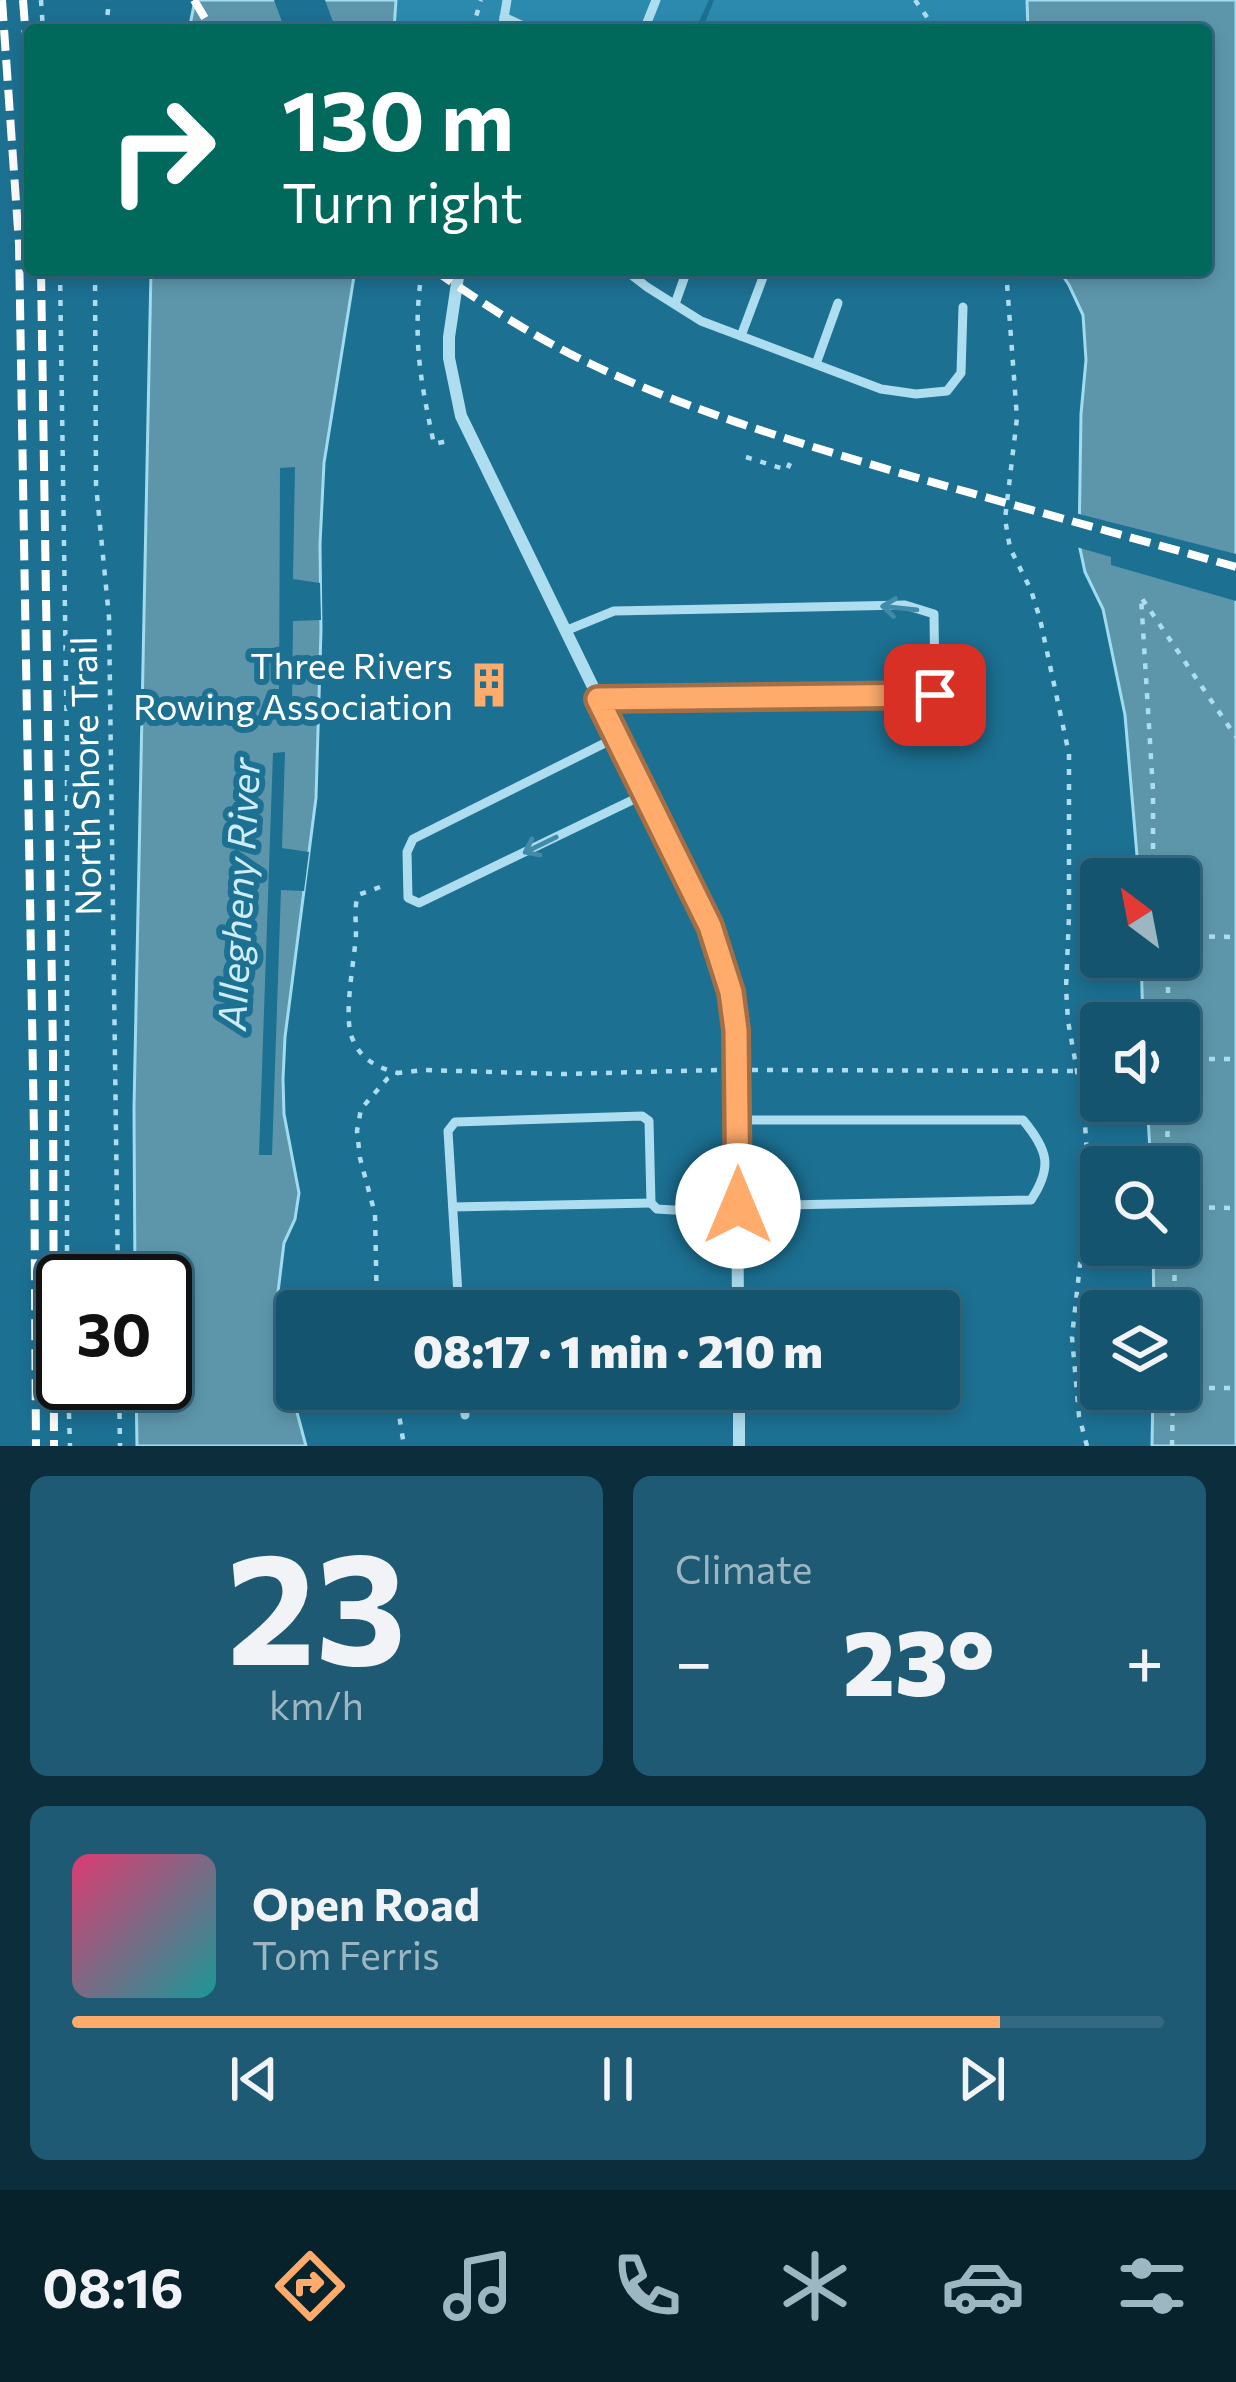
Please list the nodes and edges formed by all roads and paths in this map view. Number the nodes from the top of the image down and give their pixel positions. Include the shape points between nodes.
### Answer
1 (507, 0) edge
2 (504, 17) junction
3 (503, 24) edge
4 (519, 24) edge
5 (60, 276) edge
6 (95, 276) edge
7 (421, 276) edge
8 (458, 276) edge
9 (634, 276) edge
10 (685, 276) edge
11 (764, 276) edge
12 (1006, 276) edge
13 (838, 303) dead end
14 (675, 304) junction
15 (963, 307) dead end
16 (741, 336) junction
17 (816, 364) junction
18 (469, 436) junction
19 (746, 457) dead end
20 (790, 463) dead end
21 (565, 631) junction
22 (598, 699) junction
23 (617, 737) junction
24 (1236, 737) edge
25 (645, 794) junction
26 (1153, 858) edge
27 (380, 887) dead end
28 (1200, 936) edge
29 (1236, 937) edge
30 (1200, 1059) edge
31 (1236, 1059) edge
32 (398, 1073) dead end
33 (387, 1079) dead end
34 (737, 1120) junction
35 (1087, 1146) edge
36 (651, 1203) junction
37 (453, 1207) junction
38 (1200, 1208) edge
39 (1236, 1208) edge
40 (738, 1210) junction
41 (67, 1254) edge
42 (118, 1254) edge
43 (1081, 1266) edge
44 (377, 1290) edge
45 (458, 1290) edge
46 (738, 1290) edge
47 (1200, 1388) edge
48 (1236, 1388) edge
49 (69, 1410) edge
50 (119, 1410) edge
51 (398, 1410) edge
52 (465, 1410) edge
53 (739, 1410) edge
54 (1174, 1410) edge
55 (465, 1415) dead end
56 (70, 1446) edge
57 (120, 1446) edge
58 (404, 1446) edge
59 (739, 1446) edge
60 (1087, 1446) edge
61 (1172, 1446) edge

1 - 2 lane
2 - 3 lane
2 - 4 lane
5 - 41 path
6 - 42 path, North Shore Trail via 96,485 109,617
7 - 18 path via 418,370 434,444
8 - 18 street via 448,358
9 - 14 lane
10 - 14 lane
11 - 16 lane
12 - 35 path via 1017,418 1005,519 1040,619 1069,754 1066,988
13 - 17 lane
14 - 16 lane
15 - 17 lane via 961,373 947,391 881,389
16 - 17 lane
18 - 21 street
19 - 20 path via 787,470
21 - 22 street
22 -> 21 lane via 935,695 934,614 905,605 614,611
22 - 23 street
23 - 25 street
25 -> 23 lane via 419,903 408,898 412,839
24 - 26 path via 1141,597
25 - 34 street via 710,926 731,992
27 - 32 path via 358,895 355,905 351,1038 369,1063
28 - 29 path
30 - 31 path
33 - 44 path via 361,1109 357,1131 376,1214
34 - 40 street
34 - 40 lane via 1024,1120 1046,1161 1030,1200
36 - 37 lane
36 - 37 lane via 649,1121 642,1116 454,1122
36 - 40 lane
37 - 45 lane
38 - 39 path
40 - 46 street
43 - 60 path via 1072,1336
47 - 48 path
49 - 56 path
50 - 57 path
51 - 58 path
52 - 55 lane
53 - 59 street
54 - 61 path

